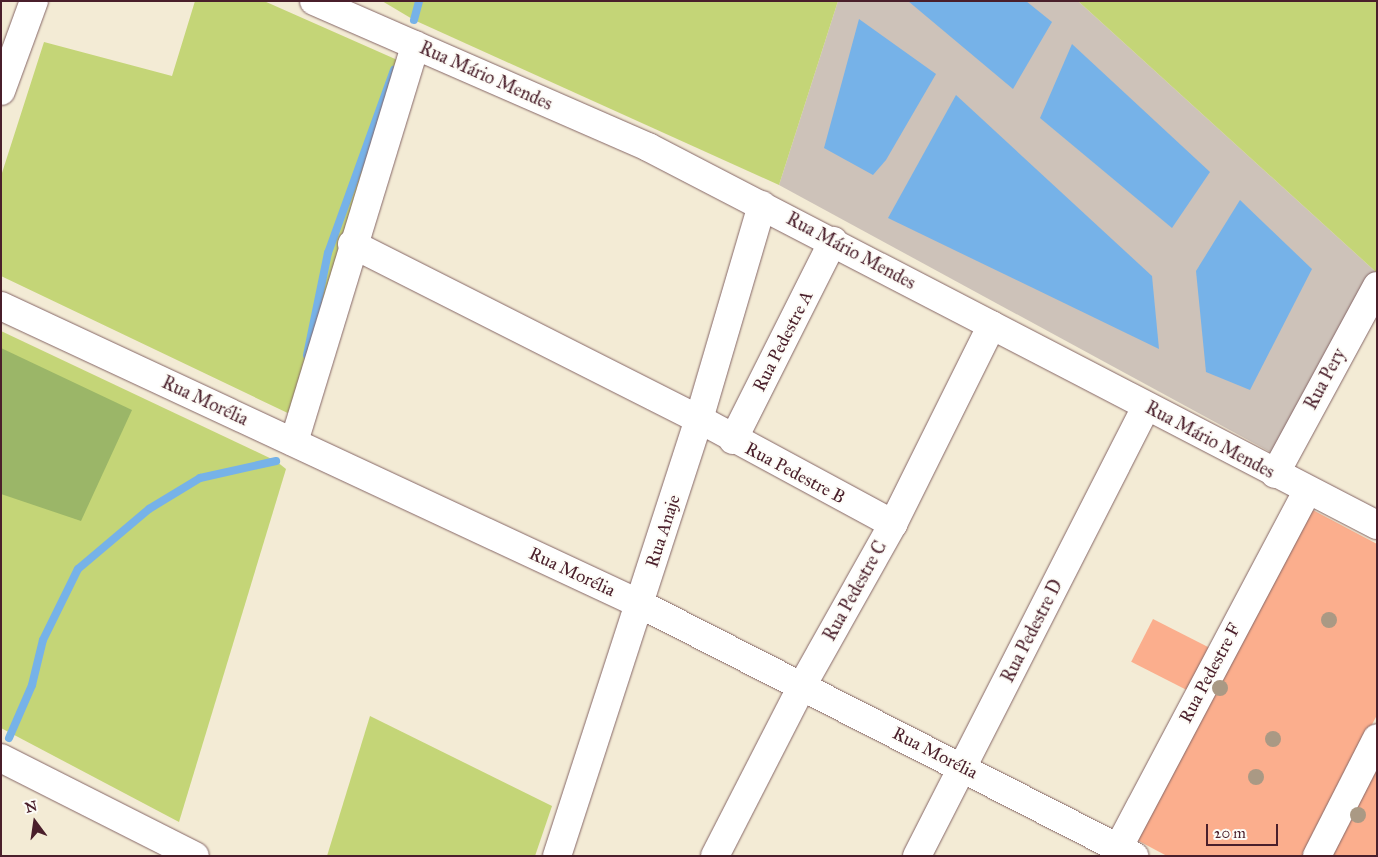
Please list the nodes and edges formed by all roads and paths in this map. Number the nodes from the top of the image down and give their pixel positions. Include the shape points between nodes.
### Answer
1 (34, 1) edge
2 (314, 1) edge
3 (415, 45) junction
4 (1, 91) edge
5 (762, 205) junction
6 (833, 241) junction
7 (352, 244) junction
8 (1377, 286) edge
9 (1, 306) edge
10 (992, 325) junction
11 (1146, 406) junction
12 (699, 419) junction
13 (733, 440) junction
14 (294, 442) junction
15 (1275, 474) junction
16 (1307, 491) junction
17 (893, 524) junction
18 (1377, 525) edge
19 (640, 604) junction
20 (802, 686) junction
21 (1377, 738) edge
22 (1, 758) edge
23 (962, 767) junction
24 (1122, 853) edge
25 (195, 856) edge
26 (557, 856) edge
27 (715, 856) edge
28 (916, 856) edge
29 (1317, 856) edge

1 - 4 street
2 - 3 street, Rua Mário Mendes
3 - 5 street, Rua Mário Mendes via 648,147
3 - 7 street
5 - 6 street, Rua Mário Mendes
5 - 12 street, Rua Anaje
6 - 10 street, Rua Mário Mendes
6 - 13 street, Rua Pedestre A
7 - 12 street, Rua Pedestre B
7 - 14 street
8 - 15 street, Rua Pery
9 - 14 street, Rua Morélia
10 - 11 street, Rua Mário Mendes
10 - 17 street, Rua Pedestre C
11 - 15 street, Rua Mário Mendes
11 - 23 street, Rua Pedestre D
12 - 13 street, Rua Pedestre B
12 - 19 street, Rua Anaje
13 - 17 street, Rua Pedestre B
14 - 19 street, Rua Morélia
15 - 16 street, Rua Mário Mendes
16 - 18 street, Rua Mário Mendes
16 - 24 street, Rua Pedestre F
17 - 20 street, Rua Pedestre C
19 - 20 street, Rua Morélia
19 - 26 street, Rua Anaje
20 - 23 street, Rua Morélia
20 - 27 street, Rua Pedestre C
21 - 29 street
22 - 25 street
23 - 24 street, Rua Morélia
23 - 28 street, Rua Pedestre D

